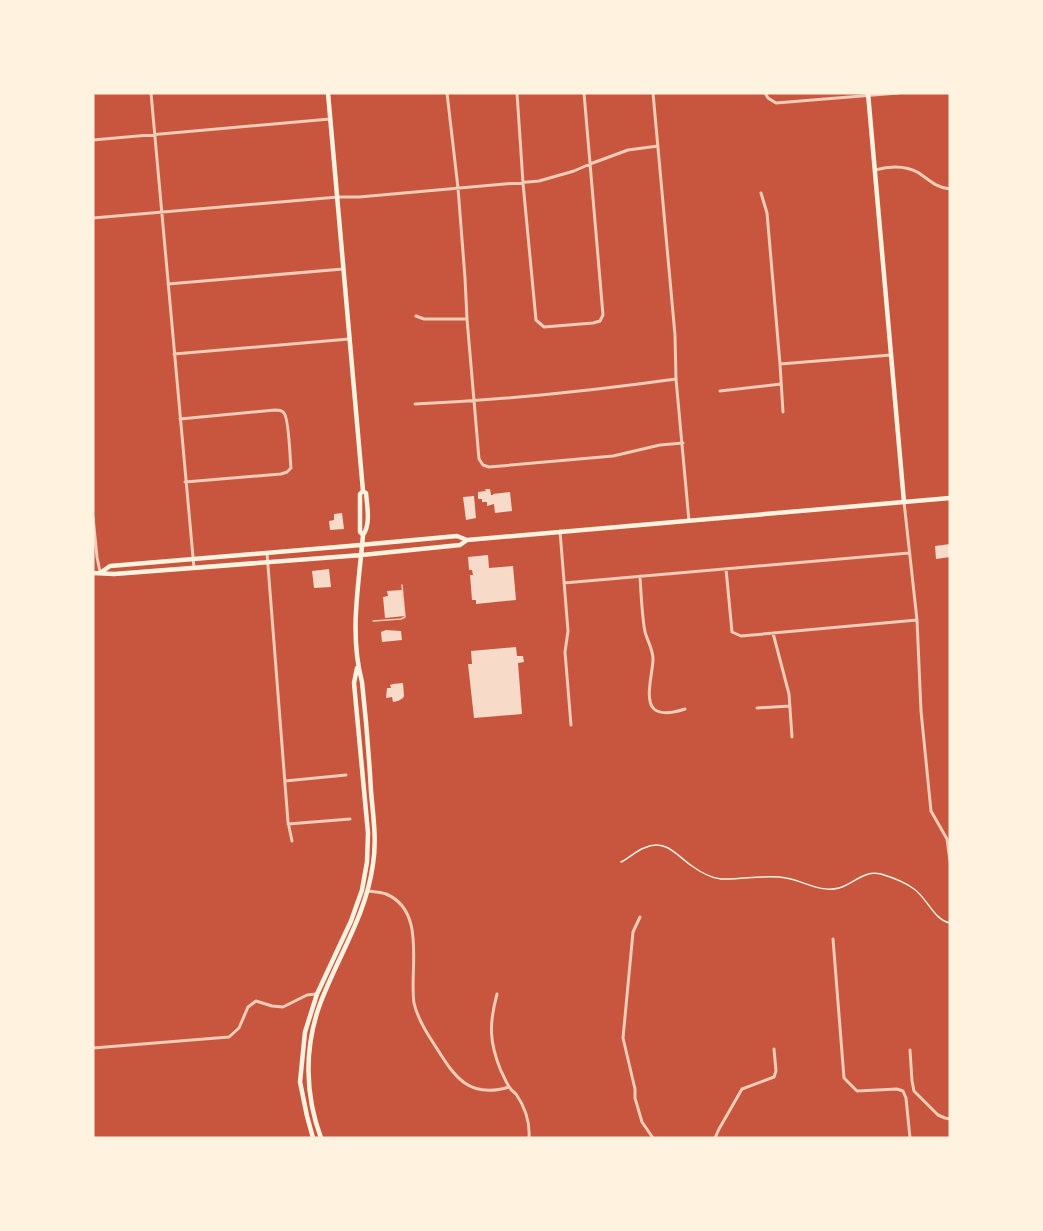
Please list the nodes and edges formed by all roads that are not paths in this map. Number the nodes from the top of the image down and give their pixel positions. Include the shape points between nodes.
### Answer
1 (151, 93) edge
2 (328, 93) edge
3 (447, 93) edge
4 (517, 93) edge
5 (584, 93) edge
6 (653, 93) edge
7 (765, 93) edge
8 (898, 93) edge
9 (868, 94) edge
10 (330, 118) junction
11 (154, 135) junction
12 (93, 140) edge
13 (658, 146) junction
14 (590, 164) junction
15 (875, 170) junction
16 (523, 183) junction
17 (458, 188) junction
18 (950, 189) edge
19 (761, 193) dead end
20 (338, 197) junction
21 (162, 212) junction
22 (93, 218) edge
23 (344, 269) junction
24 (168, 284) junction
25 (416, 316) dead end
26 (467, 319) junction
27 (350, 339) junction
28 (174, 354) junction
29 (891, 355) junction
30 (780, 364) junction
31 (676, 379) junction
32 (781, 384) junction
33 (720, 391) dead end
34 (474, 401) junction
35 (416, 404) dead end
36 (783, 412) dead end
37 (180, 419) junction
38 (683, 443) junction
39 (186, 482) junction
40 (950, 498) edge
41 (904, 502) junction
42 (93, 517) edge
43 (689, 520) junction
44 (560, 531) junction
45 (466, 540) junction
46 (362, 545) junction
47 (267, 553) junction
48 (910, 553) junction
49 (362, 555) junction
50 (193, 559) junction
51 (268, 561) junction
52 (194, 568) junction
53 (726, 569) junction
54 (93, 573) edge
55 (100, 573) junction
56 (640, 576) junction
57 (564, 583) junction
58 (402, 585) dead end
59 (916, 620) junction
60 (373, 621) dead end
61 (773, 633) junction
62 (358, 666) junction
63 (790, 706) junction
64 (757, 708) dead end
65 (685, 709) dead end
66 (571, 725) dead end
67 (792, 737) dead end
68 (346, 775) dead end
69 (285, 781) junction
70 (350, 819) dead end
71 (288, 824) junction
72 (291, 841) dead end
73 (950, 861) edge
74 (368, 891) junction
75 (640, 917) dead end
76 (833, 939) dead end
77 (317, 994) junction
78 (497, 994) dead end
79 (93, 1048) edge
80 (774, 1049) dead end
81 (910, 1050) dead end
82 (509, 1087) junction
83 (950, 1119) edge
84 (313, 1138) edge
85 (321, 1138) edge
86 (529, 1138) edge
87 (653, 1138) edge
88 (715, 1138) edge
89 (910, 1138) edge

1 - 11 street
2 - 10 main road
3 - 17 street
4 - 16 street
5 - 14 street
6 - 13 street
7 - 9 street via 776,103
8 - 9 street
9 - 15 main road
10 - 11 street
10 - 20 main road
11 - 12 street
11 - 21 street
13 - 14 street via 628,150
13 - 31 street
14 - 16 street
14 - 16 street via 603,311 600,321 593,323 544,327 536,320
15 - 18 street via 904,168
15 - 29 main road
16 - 17 street
17 - 20 street
17 - 26 street
19 - 30 street via 767,213
20 - 21 street
20 - 23 main road
21 - 22 street
21 - 24 street
23 - 24 street
23 - 27 main road
24 - 28 street
25 - 26 street
26 - 34 street
27 - 28 street
27 - 46 main road via 367,508
28 - 37 street
29 - 30 street
29 - 41 main road
30 - 32 street
31 - 34 street
31 - 38 street
32 - 33 street
32 - 36 street
34 - 35 street
34 - 38 street via 479,459 489,467 613,456
37 - 39 street
37 - 39 street via 275,410 282,411 288,423 291,468 287,472
38 - 43 street
39 - 50 street
40 - 41 main road
41 - 43 main road
41 - 48 street
42 - 55 street
43 - 44 main road
44 - 45 main road
44 - 57 street
45 - 46 main road via 457,536
45 - 49 main road via 460,545
46 - 47 main road
46 - 49 main road
47 - 50 main road
47 - 51 street
48 - 53 street
48 - 59 street
49 - 51 main road
49 - 62 main road via 355,635
50 - 52 street
50 - 55 main road via 110,566
51 - 52 main road
51 - 69 street
52 - 55 main road
53 - 56 street
53 - 61 street via 732,632 741,636
54 - 55 main road
56 - 57 street
56 - 65 street via 653,658 651,706 660,713
57 - 66 street
58 - 60 lane via 405,616
59 - 61 street
59 - 73 street via 931,811 947,839
61 - 63 street
62 - 74 main road via 375,832
62 - 77 main road via 354,682 368,833 367,862 351,921
63 - 64 street
63 - 67 street
68 - 69 street
69 - 71 street
70 - 71 street
71 - 72 street
74 - 82 street via 386,893 408,914 413,930 412,986 417,1012 451,1071 463,1082 484,1090
74 - 85 main road via 311,1034 308,1082
75 - 87 street via 633,932 623,1038 642,1122
76 - 89 street via 844,1078 857,1091 903,1091
77 - 79 street via 283,1008 256,1001 229,1037
77 - 84 main road via 305,1032 300,1082
78 - 82 street via 491,1040
80 - 88 street via 774,1077 742,1089
81 - 83 street via 914,1091 938,1115
82 - 86 street via 528,1119

